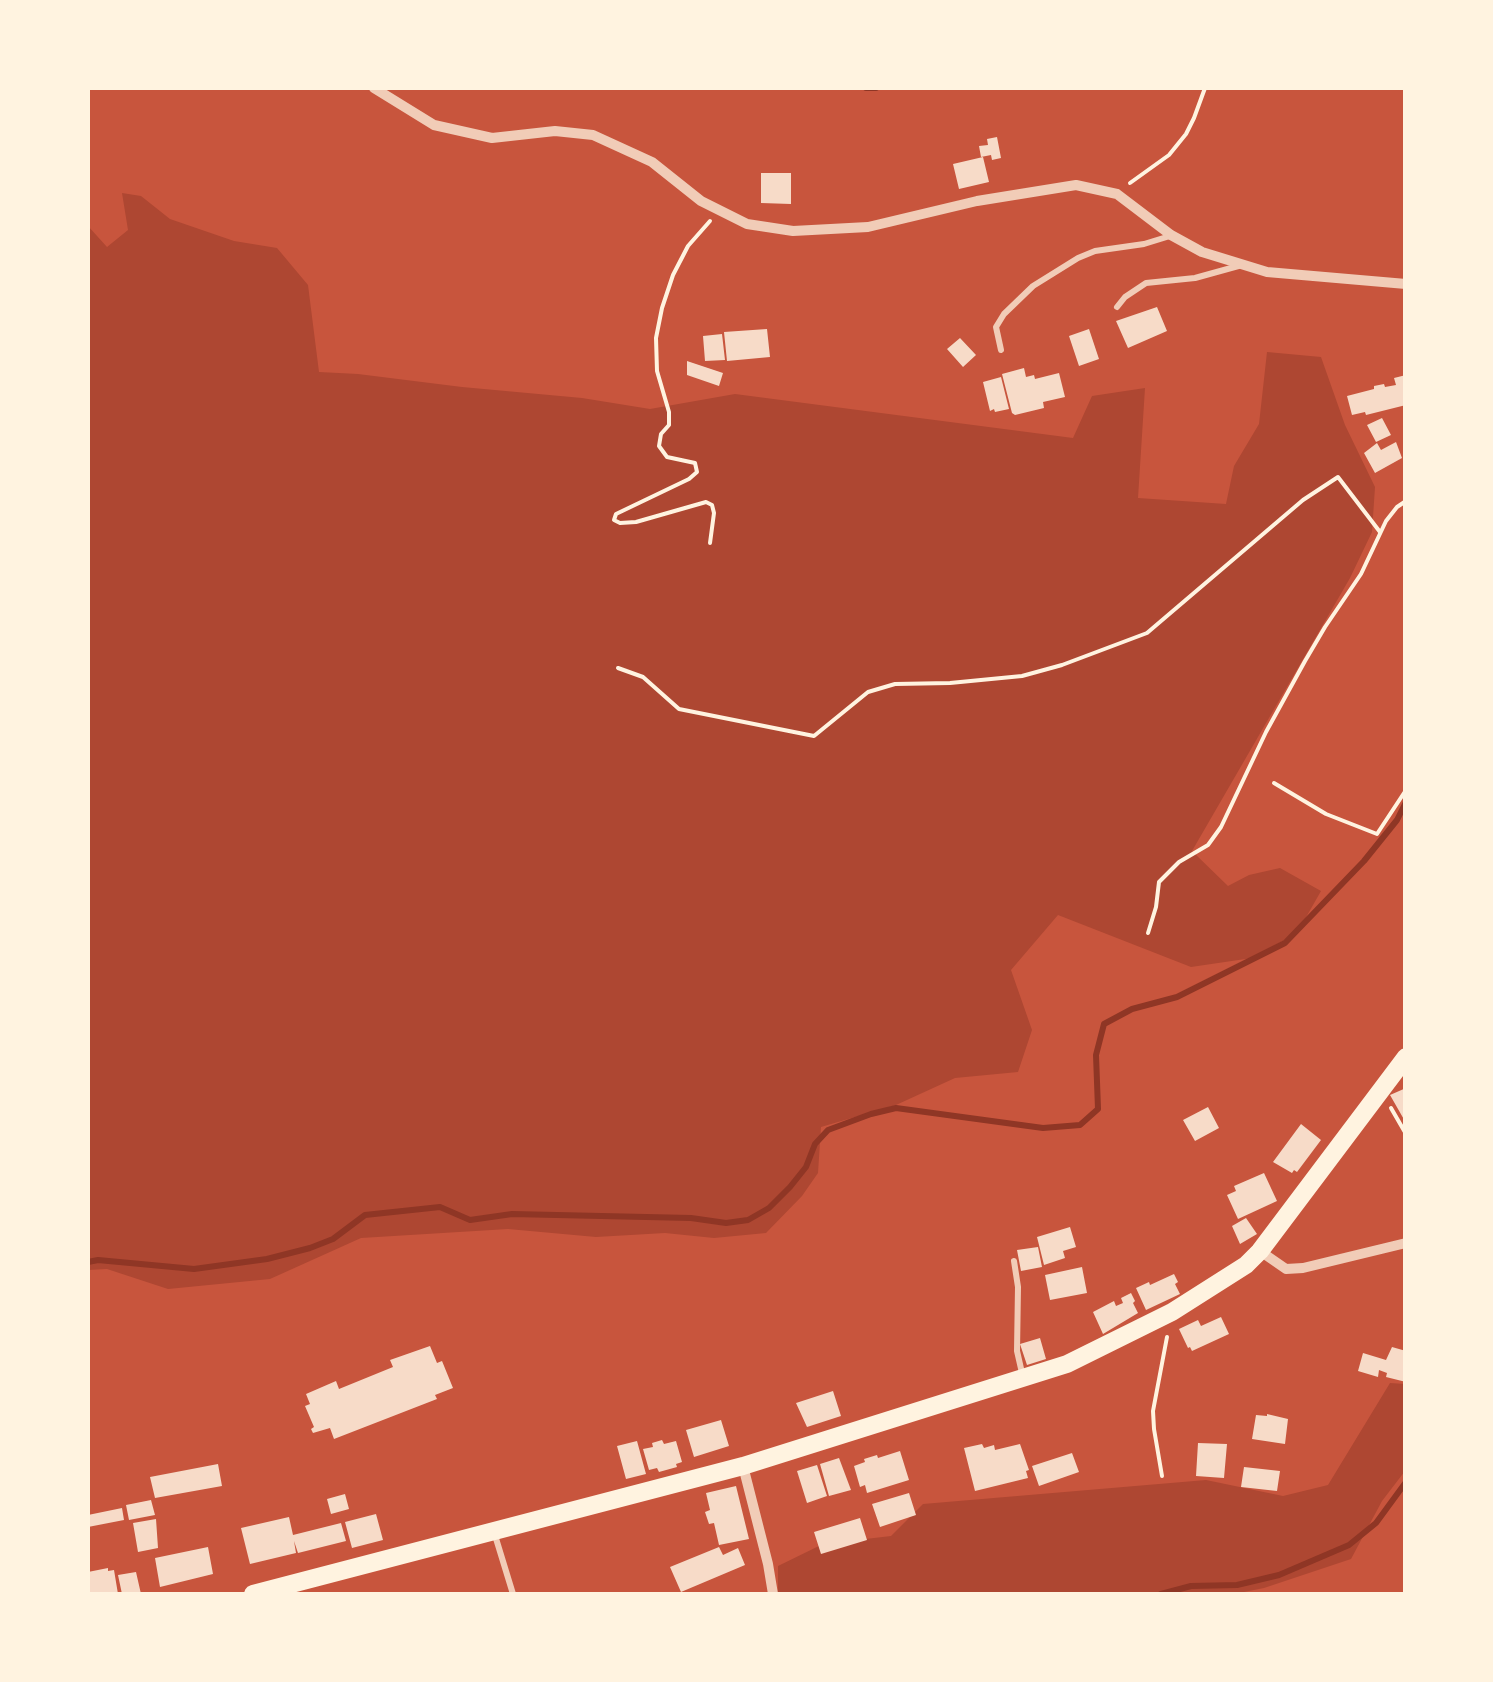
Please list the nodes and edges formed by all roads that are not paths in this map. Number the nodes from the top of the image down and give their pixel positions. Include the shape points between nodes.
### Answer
1 (374, 88) edge
2 (1171, 235) junction
3 (1243, 265) junction
4 (1406, 284) edge
5 (1117, 308) dead end
6 (1001, 350) dead end
7 (1406, 1057) edge
8 (1406, 1242) edge
9 (1260, 1252) junction
10 (1014, 1261) dead end
11 (1024, 1378) junction
12 (743, 1466) junction
13 (493, 1530) junction
14 (253, 1594) edge
15 (513, 1594) edge
16 (772, 1594) edge

1 - 2 street via 454,130 492,138 554,131 593,136 652,162 701,200 748,224 793,231 868,227 1076,185 1117,194
2 - 3 street
2 - 6 lane via 1096,251 1033,286 996,327
3 - 4 street
3 - 5 lane via 1146,283
7 - 9 main road
8 - 9 street via 1303,1268 1286,1268
9 - 11 main road via 1172,1312
10 - 11 lane
11 - 12 main road
12 - 13 main road
12 - 16 street
13 - 14 main road
13 - 15 lane

